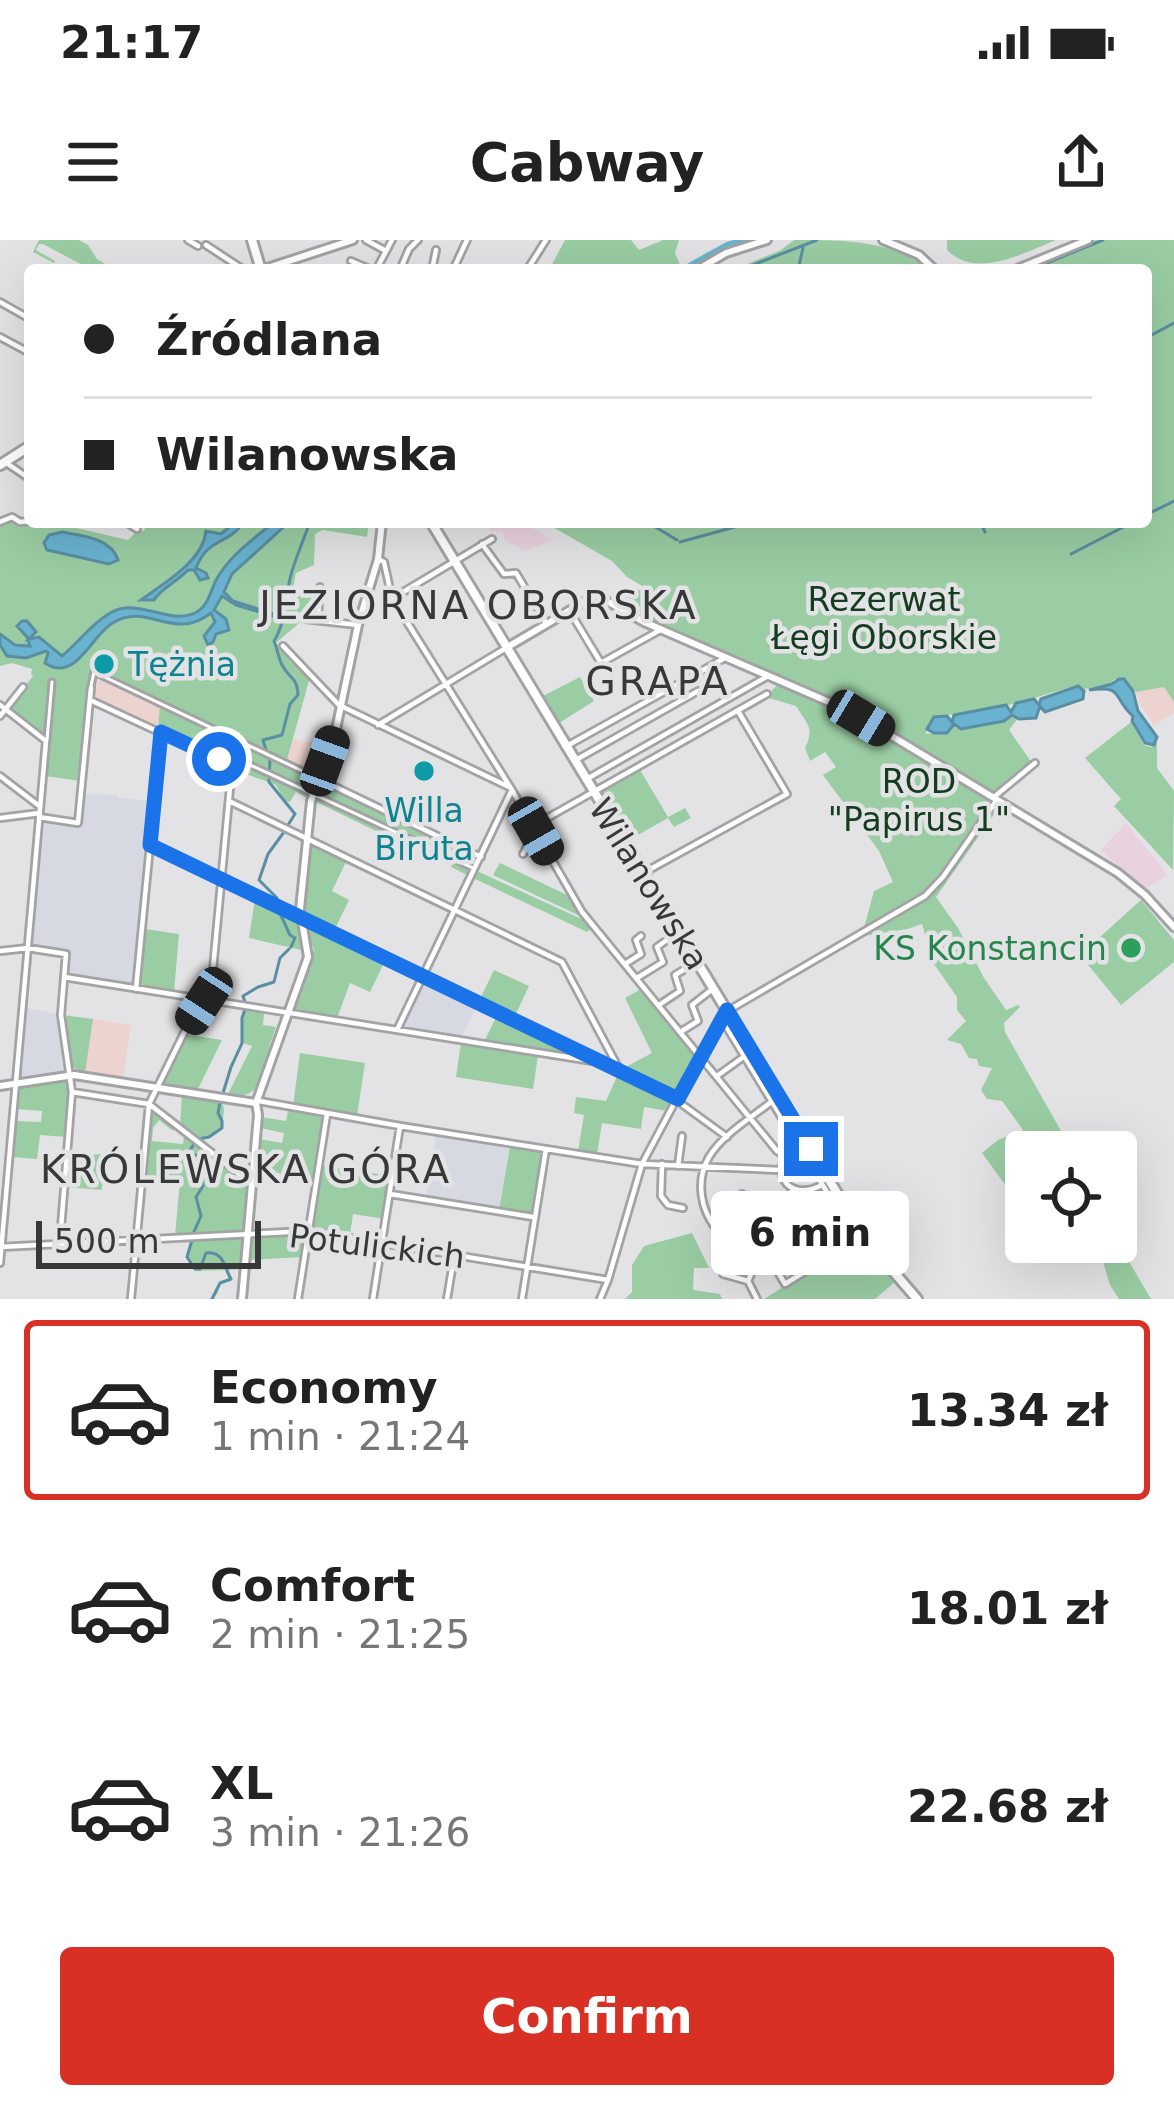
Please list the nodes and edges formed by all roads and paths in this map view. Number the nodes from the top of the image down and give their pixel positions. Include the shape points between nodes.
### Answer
1 (188, 240) edge
2 (322, 240) edge
3 (353, 240) edge
4 (366, 240) edge
5 (392, 240) edge
6 (767, 240) edge
7 (883, 240) edge
8 (1088, 240) edge
9 (329, 248) junction
10 (436, 250) dead end
11 (386, 251) junction
12 (351, 261) dead end
13 (234, 264) edge
14 (279, 264) edge
15 (359, 264) edge
16 (378, 264) edge
17 (432, 264) edge
18 (707, 264) edge
19 (929, 264) edge
20 (1030, 264) edge
21 (381, 528) edge
22 (434, 528) edge
23 (492, 538) dead end
24 (482, 544) junction
25 (378, 559) junction
26 (454, 561) junction
27 (320, 587) dead end
28 (393, 598) junction
29 (569, 610) junction
30 (304, 620) dead end
31 (317, 620) junction
32 (547, 624) junction
33 (358, 625) junction
34 (662, 629) junction
35 (283, 646) dead end
36 (506, 648) junction
37 (725, 656) junction
38 (769, 675) junction
39 (52, 682) dead end
40 (445, 685) junction
41 (22, 687) dead end
42 (91, 688) joint
43 (698, 691) dead end
44 (767, 694) dead end
45 (90, 700) junction
46 (341, 706) junction
47 (2, 710) edge
48 (738, 711) junction
49 (378, 724) junction
50 (161, 732) junction
51 (236, 739) junction
52 (46, 741) junction
53 (566, 747) junction
54 (233, 757) junction
55 (574, 761) junction
56 (1035, 763) dead end
57 (232, 766) junction
58 (0, 776) edge
59 (319, 779) junction
60 (585, 780) junction
61 (511, 789) junction
62 (593, 792) junction
63 (314, 794) junction
64 (996, 798) junction
65 (230, 801) junction
66 (40, 812) junction
67 (0, 818) edge
68 (534, 829) junction
69 (307, 839) junction
70 (150, 845) junction
71 (524, 854) dead end
72 (481, 857) junction
73 (475, 869) junction
74 (644, 873) junction
75 (221, 879) junction
76 (455, 910) junction
77 (300, 917) junction
78 (1174, 927) edge
79 (679, 932) junction
80 (641, 936) dead end
81 (28, 948) junction
82 (0, 951) edge
83 (697, 962) junction
84 (625, 964) junction
85 (423, 976) junction
86 (64, 977) junction
87 (637, 978) junction
88 (136, 989) junction
89 (710, 991) dead end
90 (207, 1000) junction
91 (659, 1005) junction
92 (727, 1010) junction
93 (288, 1013) junction
94 (718, 1021) junction
95 (397, 1030) junction
96 (682, 1031) junction
97 (701, 1055) junction
98 (744, 1057) junction
99 (597, 1060) junction
100 (616, 1069) junction
101 (71, 1075) junction
102 (717, 1076) junction
103 (16, 1084) junction
104 (0, 1086) edge
105 (156, 1088) junction
106 (72, 1092) junction
107 (256, 1100) junction
108 (680, 1102) junction
109 (771, 1102) junction
110 (149, 1104) junction
111 (327, 1114) junction
112 (751, 1118) junction
113 (400, 1126) junction
114 (682, 1136) dead end
115 (728, 1137) junction
116 (798, 1144) junction
117 (546, 1149) junction
118 (784, 1156) junction
119 (642, 1164) junction
120 (662, 1164) junction
121 (678, 1166) junction
122 (704, 1167) junction
123 (781, 1170) junction
124 (252, 1184) junction
125 (822, 1184) junction
126 (793, 1188) junction
127 (390, 1194) junction
128 (742, 1194) dead end
129 (682, 1208) dead end
130 (837, 1209) junction
131 (535, 1217) junction
132 (820, 1219) junction
133 (773, 1227) junction
134 (807, 1227) junction
135 (308, 1232) junction
136 (248, 1235) junction
137 (794, 1235) junction
138 (830, 1235) dead end
139 (137, 1240) junction
140 (60, 1243) junction
141 (382, 1243) junction
142 (782, 1243) junction
143 (817, 1243) dead end
144 (1, 1247) edge
145 (765, 1252) junction
146 (805, 1252) dead end
147 (455, 1255) junction
148 (792, 1260) dead end
149 (0, 1263) edge
150 (528, 1266) junction
151 (723, 1274) dead end
152 (608, 1280) junction
153 (748, 1281) junction
154 (131, 1299) edge
155 (242, 1299) edge
156 (298, 1299) edge
157 (373, 1299) edge
158 (447, 1299) edge
159 (522, 1299) edge
160 (599, 1299) edge
161 (757, 1299) edge
162 (917, 1299) edge

1 - 13 street
2 - 9 street
3 - 9 street
4 - 11 street
5 - 11 street
6 - 18 street
7 - 19 street
8 - 20 street
9 - 14 street
10 - 17 street
11 - 16 street
12 - 15 street
21 - 25 street
22 - 26 main road, Wilanowska
23 - 24 street
24 - 26 street
24 - 32 street via 504,574 516,573
25 - 28 street
25 - 33 street
26 - 28 street
26 - 36 main road, Wilanowska
27 - 31 street
28 - 40 street
29 - 32 street
29 - 34 street via 595,595
29 - 34 street via 601,664
30 - 31 street
31 - 33 street
32 - 36 street
33 - 46 street
34 - 37 street
35 - 46 street
36 - 40 street
36 - 53 main road, Wilanowska
37 - 38 street
37 - 53 street
38 - 60 street
38 - 64 street via 844,708
39 - 52 street
40 - 49 street
40 - 61 street
41 - 47 street
42 - 45 street
42 - 51 street via 92,672
43 - 55 street
44 - 48 street
45 - 50 street
45 - 66 street via 78,823
46 - 49 street
46 - 59 street
47 - 52 street
48 - 62 street
48 - 74 street via 787,794
49 - 61 street
50 - 57 street
50 - 70 street
51 - 54 street
51 - 59 street
52 - 66 street
53 - 55 main road, Wilanowska
54 - 57 street
54 - 63 street
55 - 60 main road, Wilanowska
56 - 64 street
57 - 65 street
58 - 66 street
59 - 63 street
59 - 72 street
60 - 62 main road, Wilanowska
61 - 68 street
61 - 72 street
62 - 68 street
62 - 74 main road, Wilanowska
63 - 69 street
63 - 73 street
64 - 78 street via 1118,873
64 - 92 street via 926,896
65 - 69 street
65 - 75 street
66 - 67 street
66 - 81 street
68 - 71 street
68 - 84 street via 582,911
69 - 76 street
69 - 77 street
70 - 75 street
70 - 88 street
72 - 73 street
73 - 76 street
74 - 79 main road, Wilanowska
75 - 77 street
75 - 90 street
76 - 85 street
76 - 100 street via 562,962
77 - 85 street
77 - 93 street via 308,957
79 - 83 main road, Wilanowska
79 - 87 street via 657,947 663,962
80 - 84 street via 641,954
81 - 82 street
81 - 86 street via 66,954
81 - 103 street
83 - 91 street via 675,975 680,991
83 - 92 main road, Wilanowska
84 - 87 street
85 - 95 street
85 - 99 street
86 - 88 street
86 - 101 street
87 - 91 street
88 - 90 street
89 - 96 street via 692,1005 698,1021
90 - 93 street
90 - 105 street
91 - 96 street
92 - 94 street
92 - 162 main road, Wilanowska via 863,1236
93 - 95 street
93 - 107 street
94 - 97 street
94 - 98 street
95 - 99 street
96 - 97 street
97 - 102 street
97 - 108 street
98 - 102 street
98 - 109 street
99 - 100 street
100 - 108 street
101 - 103 street
101 - 105 street
101 - 106 street
102 - 112 street
103 - 104 street
103 - 144 street
105 - 107 street
105 - 110 street
106 - 110 street
106 - 140 street
107 - 111 street
107 - 124 street
108 - 115 street
108 - 119 street
109 - 112 street
109 - 116 street
110 - 124 street
110 - 139 street
111 - 113 street
111 - 135 street
112 - 115 street
112 - 118 street
113 - 117 street
113 - 127 street
114 - 121 street
115 - 122 street
116 - 118 street
116 - 125 street
117 - 119 street
117 - 131 street
118 - 123 street
119 - 120 street
119 - 152 street
120 - 121 street
120 - 129 street via 661,1196
121 - 122 street
122 - 123 street
122 - 145 street via 700,1195 712,1224 735,1244
123 - 126 street
124 - 136 street
125 - 126 street
125 - 130 street
126 - 133 street
127 - 131 street
127 - 141 street
128 - 133 street
130 - 132 street
130 - 145 street via 856,1240 787,1284
131 - 150 street
132 - 134 street
132 - 138 street
133 - 145 street
134 - 137 street
134 - 143 street
135 - 136 street, Potulickich
135 - 141 street, Potulickich
135 - 156 street
136 - 139 street, Potulickich
136 - 155 street
137 - 142 street
137 - 146 street
139 - 140 street, Potulickich
139 - 154 street
140 - 144 street, Potulickich
141 - 147 street, Potulickich
141 - 157 street
142 - 145 street
142 - 148 street
144 - 149 street
145 - 153 street
147 - 150 street, Potulickich
147 - 158 street
150 - 152 street, Potulickich
150 - 159 street
151 - 153 street
152 - 160 street
153 - 161 street

